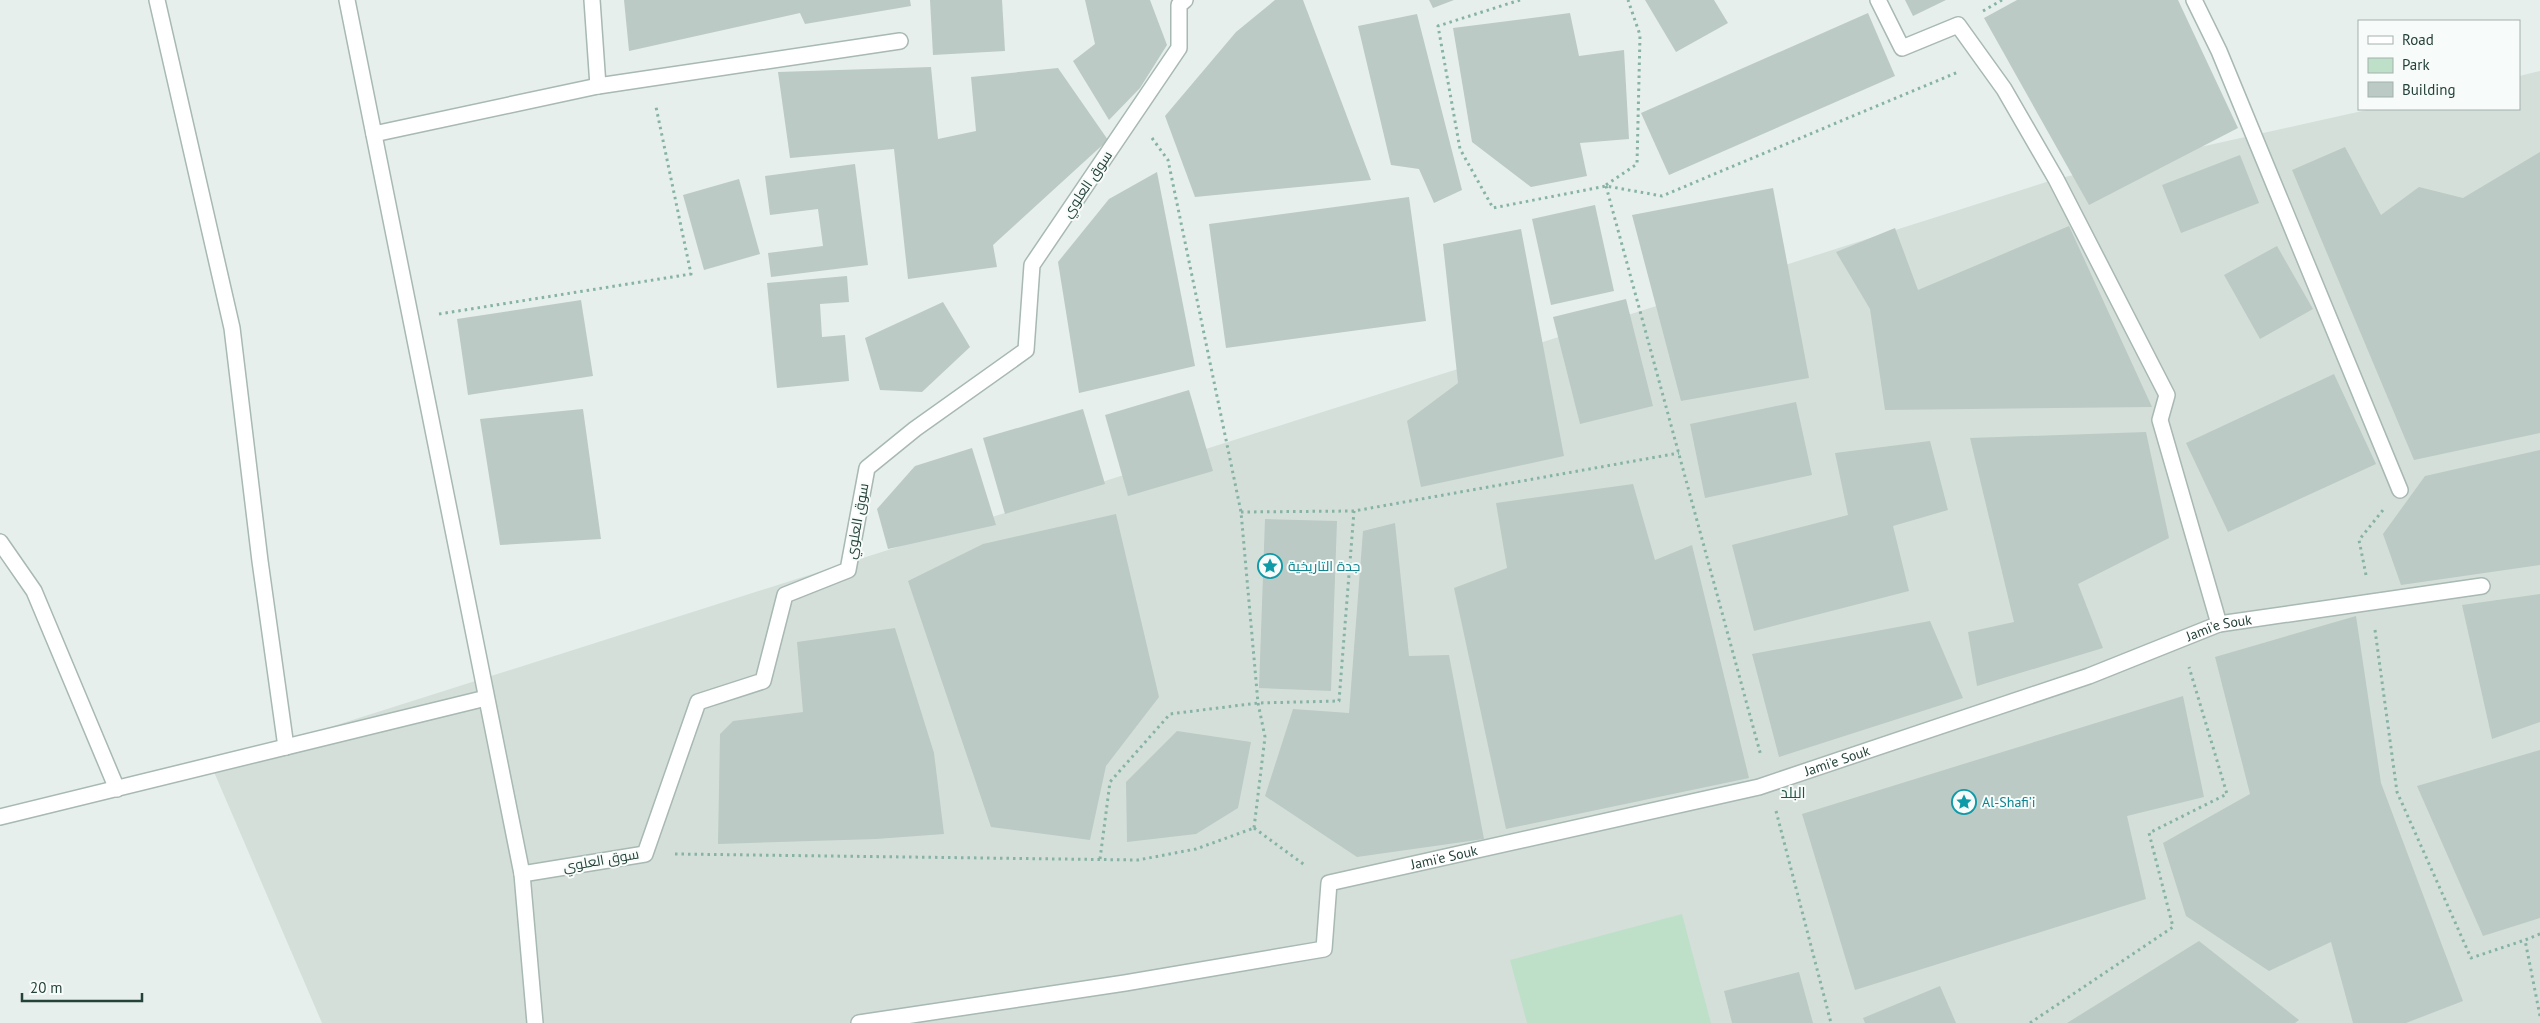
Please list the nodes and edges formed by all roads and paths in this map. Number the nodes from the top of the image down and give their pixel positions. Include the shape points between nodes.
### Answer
1 (157, 0) edge
2 (347, 0) edge
3 (592, 0) edge
4 (1520, 0) edge
5 (1628, 0) edge
6 (1878, 0) edge
7 (2194, 0) edge
8 (1181, 2) edge
9 (900, 41) dead end
10 (1984, 61) junction
11 (650, 78) junction
12 (598, 86) junction
13 (1135, 113) junction
14 (374, 134) junction
15 (1606, 186) junction
16 (411, 319) junction
17 (1679, 453) junction
18 (2400, 490) joint
19 (1354, 511) junction
20 (1240, 512) junction
21 (0, 542) edge
22 (2482, 586) dead end
23 (2371, 602) junction
24 (2219, 624) junction
25 (2180, 640) junction
26 (486, 698) junction
27 (1258, 703) junction
28 (286, 747) junction
29 (1769, 784) junction
30 (116, 788) junction
31 (0, 817) edge
32 (1254, 828) junction
33 (645, 854) junction
34 (1100, 859) junction
35 (522, 874) junction
36 (1329, 883) junction
37 (2540, 934) edge
38 (2525, 940) junction
39 (2540, 1016) edge
40 (535, 1023) edge
41 (859, 1023) edge
42 (1831, 1023) edge
43 (2030, 1023) edge

1 - 28 street via 232,328
2 - 14 street
3 - 12 street
4 - 15 path via 1438,26 1460,149 1493,208
5 - 15 path via 1640,35 1637,164
6 - 10 street via 1902,48 1958,25
7 - 18 street via 2219,52
8 - 13 street, سوق العلوي via 1179,48
9 - 11 street
10 - 15 path via 1662,196
10 - 24 street via 2056,179 2167,395 2160,420
11 - 12 street
11 - 16 path via 691,274
12 - 14 street
13 - 20 path via 1168,160
13 - 33 street, سوق العلوي via 1032,264 1026,350 915,429 867,468 848,570 785,596 763,680 698,702
14 - 16 street
15 - 17 path
16 - 26 street
17 - 19 path
17 - 29 path
18 - 23 path via 2359,540
19 - 20 path
19 - 27 path via 1339,701
20 - 27 path
21 - 30 street via 34,591
22 - 23 street, Jami'e Souk
23 - 24 street, Jami'e Souk
23 - 38 path via 2397,792 2471,958
24 - 25 street, Jami'e Souk
25 - 29 street, Jami'e Souk via 2089,676
25 - 43 path via 2227,794 2148,833 2173,926
26 - 28 street
26 - 35 street
27 - 32 path via 1265,737
27 - 34 path via 1170,714 1110,782
28 - 30 street
29 - 36 street, Jami'e Souk
29 - 42 path
30 - 31 street
32 - 34 path via 1196,849 1138,860
32 - 36 path
33 - 34 path
33 - 35 street, سوق العلوي
35 - 40 street
36 - 41 street via 1324,949
37 - 38 path
38 - 39 path

